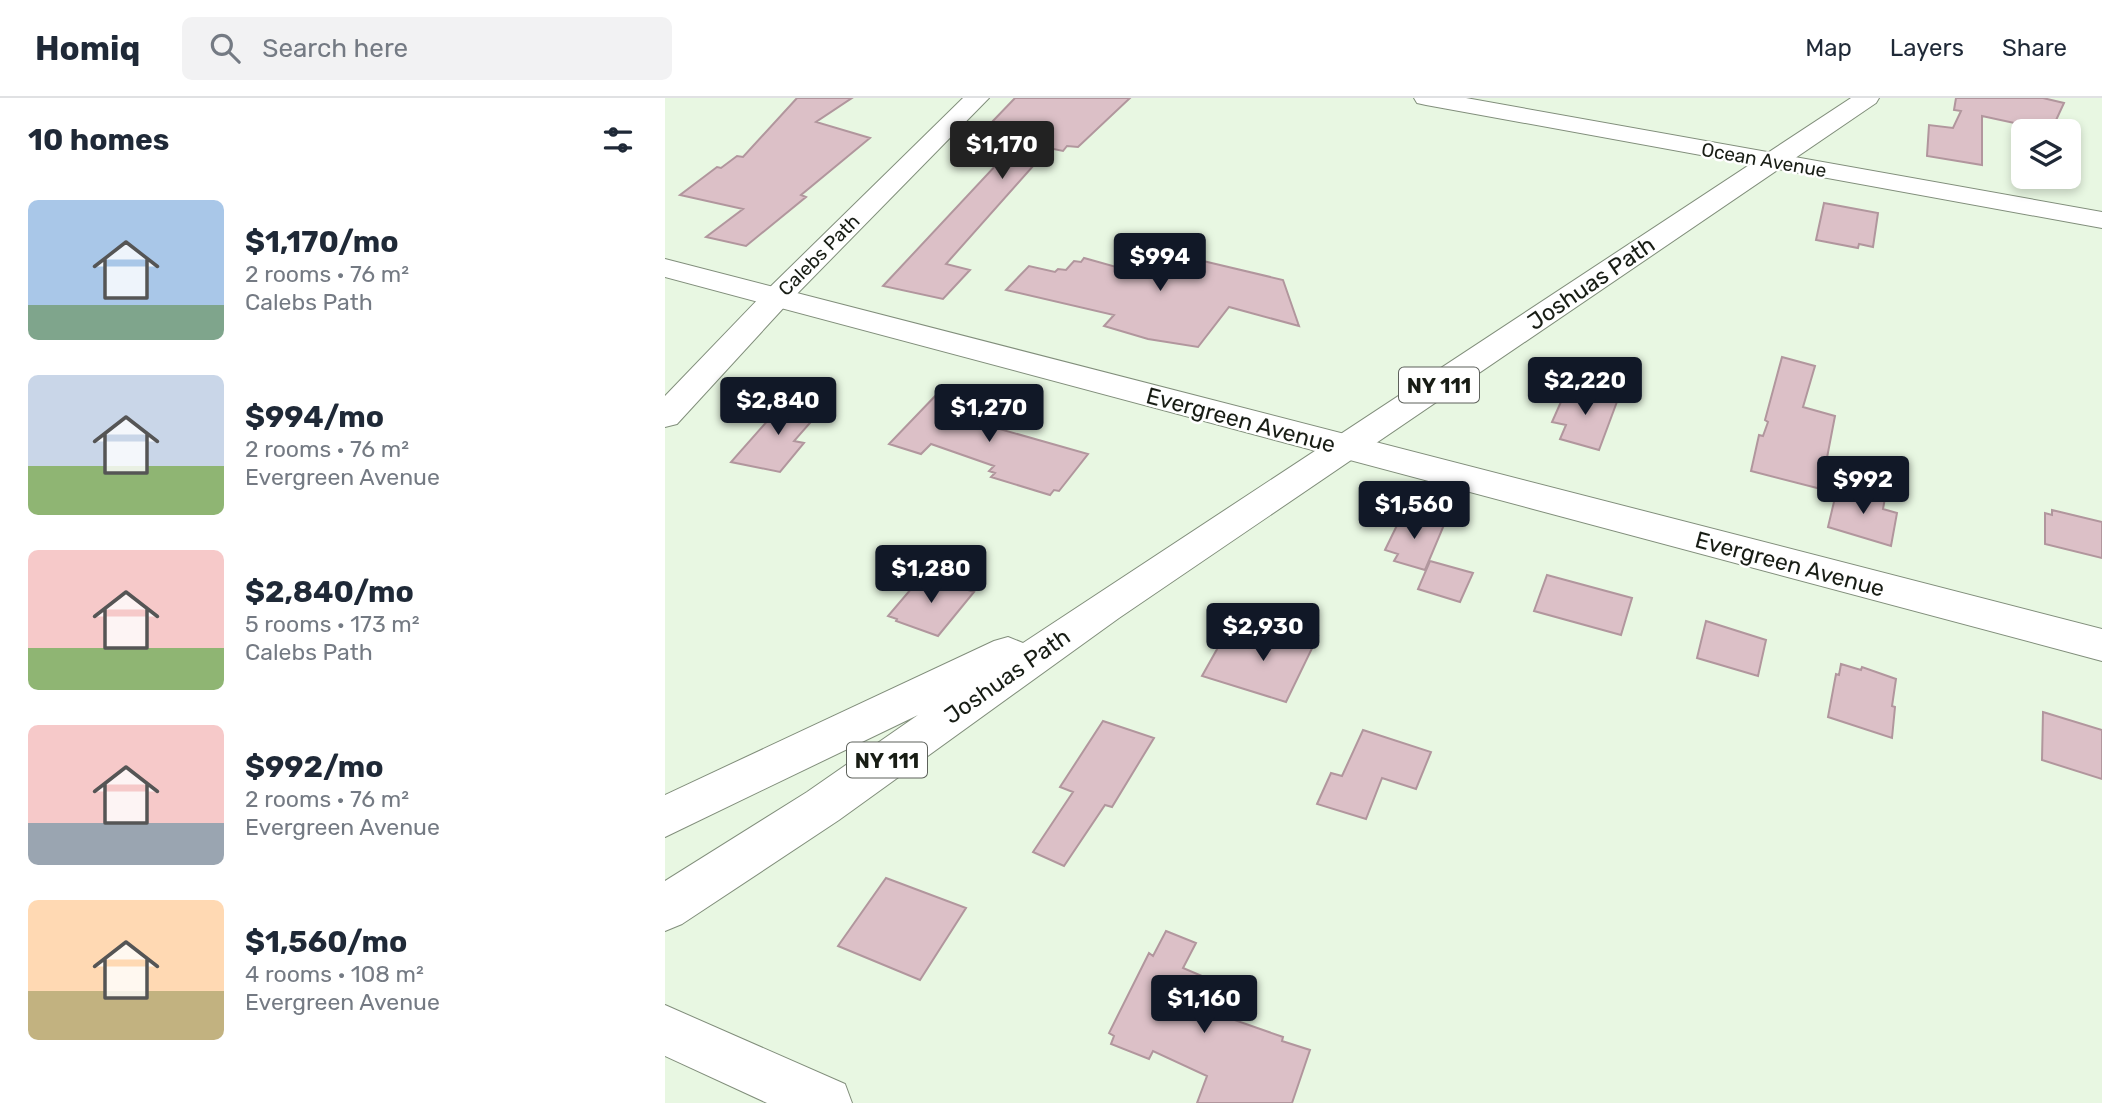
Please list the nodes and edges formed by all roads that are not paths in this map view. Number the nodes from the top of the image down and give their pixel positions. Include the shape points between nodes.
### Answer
1 (977, 98) edge
2 (1426, 98) edge
3 (1867, 98) edge
4 (1773, 161) junction
5 (2102, 220) edge
6 (665, 268) edge
7 (777, 297) junction
8 (665, 416) edge
9 (1345, 448) junction
10 (1105, 607) junction
11 (2102, 645) edge
12 (665, 817) edge
13 (665, 908) edge
14 (665, 1030) edge
15 (826, 1103) edge

1 - 7 street, Calebs Path
2 - 4 street, Ocean Avenue
3 - 4 street, Joshuas Path / NY 111
4 - 5 street, Ocean Avenue
4 - 9 street, Joshuas Path / NY 111
6 - 7 street, Evergreen Avenue
7 - 8 street, Calebs Path
7 - 9 street, Evergreen Avenue
9 - 10 street, Joshuas Path / NY 111
9 - 11 street, Evergreen Avenue
10 - 12 street, Joshuas Path / NY 111
10 - 13 street, Joshuas Path / NY 111 via 823,806
14 - 15 street

